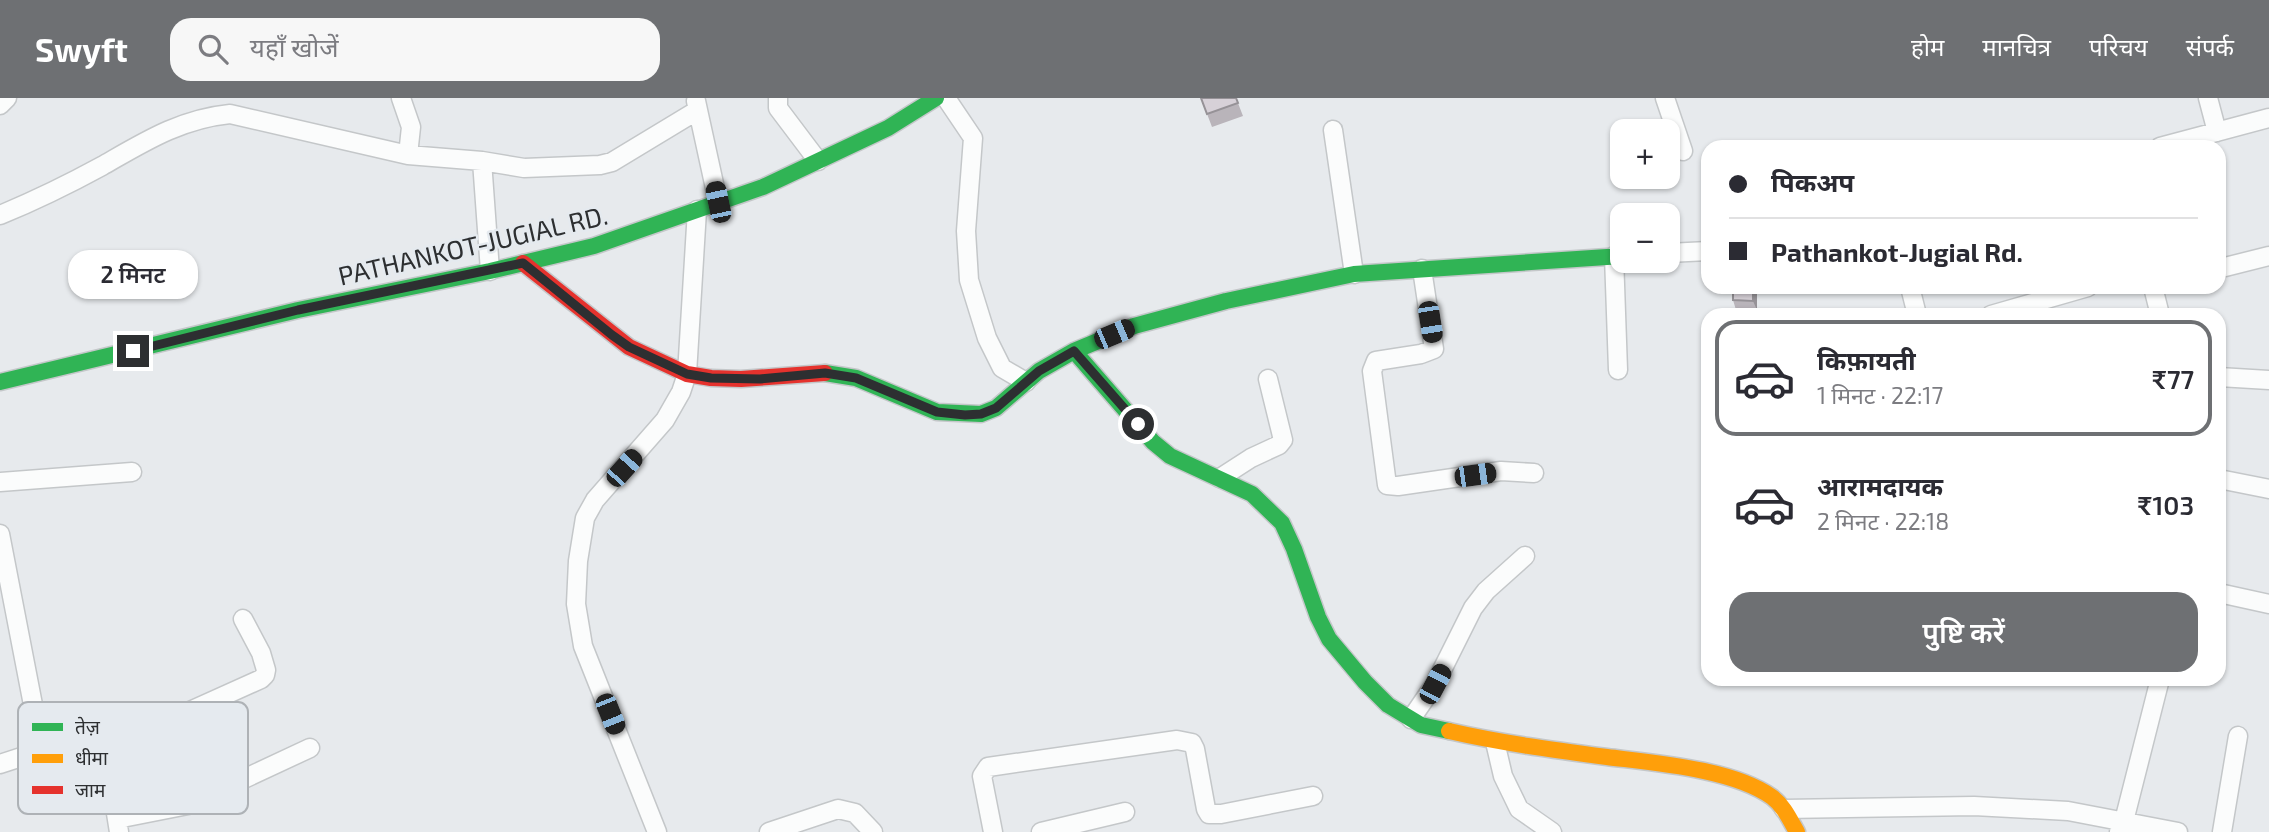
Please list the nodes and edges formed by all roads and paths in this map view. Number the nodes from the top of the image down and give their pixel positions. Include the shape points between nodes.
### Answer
1 (7, 98) edge
2 (401, 98) edge
3 (778, 98) edge
4 (936, 98) edge
5 (946, 98) edge
6 (1665, 98) edge
7 (2208, 98) edge
8 (696, 104) edge
9 (0, 105) edge
10 (2269, 118) edge
11 (1333, 130) dead end
12 (2217, 132) junction
13 (2187, 140) edge
14 (1683, 151) dead end
15 (408, 155) junction
16 (482, 161) junction
17 (818, 161) junction
18 (718, 202) junction
19 (697, 210) junction
20 (0, 215) edge
21 (1701, 251) edge
22 (1680, 252) edge
23 (2269, 256) edge
24 (1610, 257) edge
25 (523, 263) junction
26 (2226, 267) edge
27 (1422, 269) junction
28 (490, 271) junction
29 (1618, 273) edge
30 (1354, 274) junction
31 (2064, 294) edge
32 (2015, 308) edge
33 (1074, 351) junction
34 (1618, 370) dead end
35 (687, 374) junction
36 (2226, 377) edge
37 (1268, 379) dead end
38 (2269, 380) edge
39 (0, 382) edge
40 (1026, 382) junction
41 (132, 472) dead end
42 (1534, 473) dead end
43 (1220, 478) junction
44 (2226, 480) edge
45 (0, 482) edge
46 (2269, 489) edge
47 (0, 534) edge
48 (1525, 556) dead end
49 (2226, 595) edge
50 (2269, 604) edge
51 (243, 619) dead end
52 (2158, 686) edge
53 (32, 702) edge
54 (210, 702) edge
55 (1410, 719) junction
56 (2238, 736) dead end
57 (1495, 741) junction
58 (310, 748) dead end
59 (18, 758) edge
60 (0, 764) edge
61 (248, 777) edge
62 (1313, 796) dead end
63 (1784, 809) junction
64 (1125, 812) dead end
65 (156, 814) edge
66 (118, 825) edge
67 (1533, 826) edge
68 (2121, 827) edge
69 (657, 832) edge
70 (769, 832) edge
71 (873, 832) edge
72 (993, 832) edge
73 (1041, 832) edge
74 (1552, 832) edge
75 (1797, 832) edge
76 (2178, 832) edge
77 (2222, 832) edge

1 - 9 street
2 - 15 street via 411,127
3 - 17 street via 778,108
4 - 17 street, PATHANKOT-JUGIAL RD. via 888,128
5 - 40 street via 973,138 969,280 986,338 1002,368
6 - 14 street
7 - 12 street
8 - 16 street via 624,155 600,165 524,168
8 - 18 street
10 - 12 street
11 - 30 street
12 - 13 street
15 - 16 street
15 - 20 street via 230,114 214,116 161,132
16 - 28 street
17 - 18 street, PATHANKOT-JUGIAL RD.
18 - 19 street, PATHANKOT-JUGIAL RD.
19 - 25 street, PATHANKOT-JUGIAL RD. via 593,246
19 - 35 street
21 - 22 street
23 - 26 street
24 - 27 street
25 - 28 street, PATHANKOT-JUGIAL RD.
25 - 35 street via 629,347
27 - 30 street
27 - 42 street via 1434,349 1376,361 1372,371 1387,485 1501,471
28 - 39 street, PATHANKOT-JUGIAL RD. via 298,310
29 - 34 street
30 - 33 street via 1164,317
31 - 32 street
33 - 40 street
33 - 43 street via 1153,442 1170,456
35 - 40 street via 741,379 825,373 856,378 951,415 989,412
35 - 69 street via 665,420 595,500 585,518 578,561 576,604 583,646
36 - 38 street
37 - 43 street via 1283,440
41 - 45 street
43 - 55 street via 1252,494 1282,523 1329,639 1388,705
44 - 46 street
47 - 53 street
48 - 55 street via 1473,608 1435,684
49 - 50 street
51 - 54 street via 265,664 265,675
52 - 68 street
55 - 57 street via 1421,726
56 - 77 street
57 - 63 street via 1657,763 1727,778 1757,788
57 - 67 street via 1503,776
58 - 61 street
59 - 60 street
62 - 72 street via 1209,814 1195,749 1192,743 1177,740 988,767 982,776
63 - 68 street via 1974,806 2068,811
63 - 75 street
64 - 73 street
65 - 66 street
67 - 74 street
68 - 76 street
70 - 71 street via 838,809 855,813

